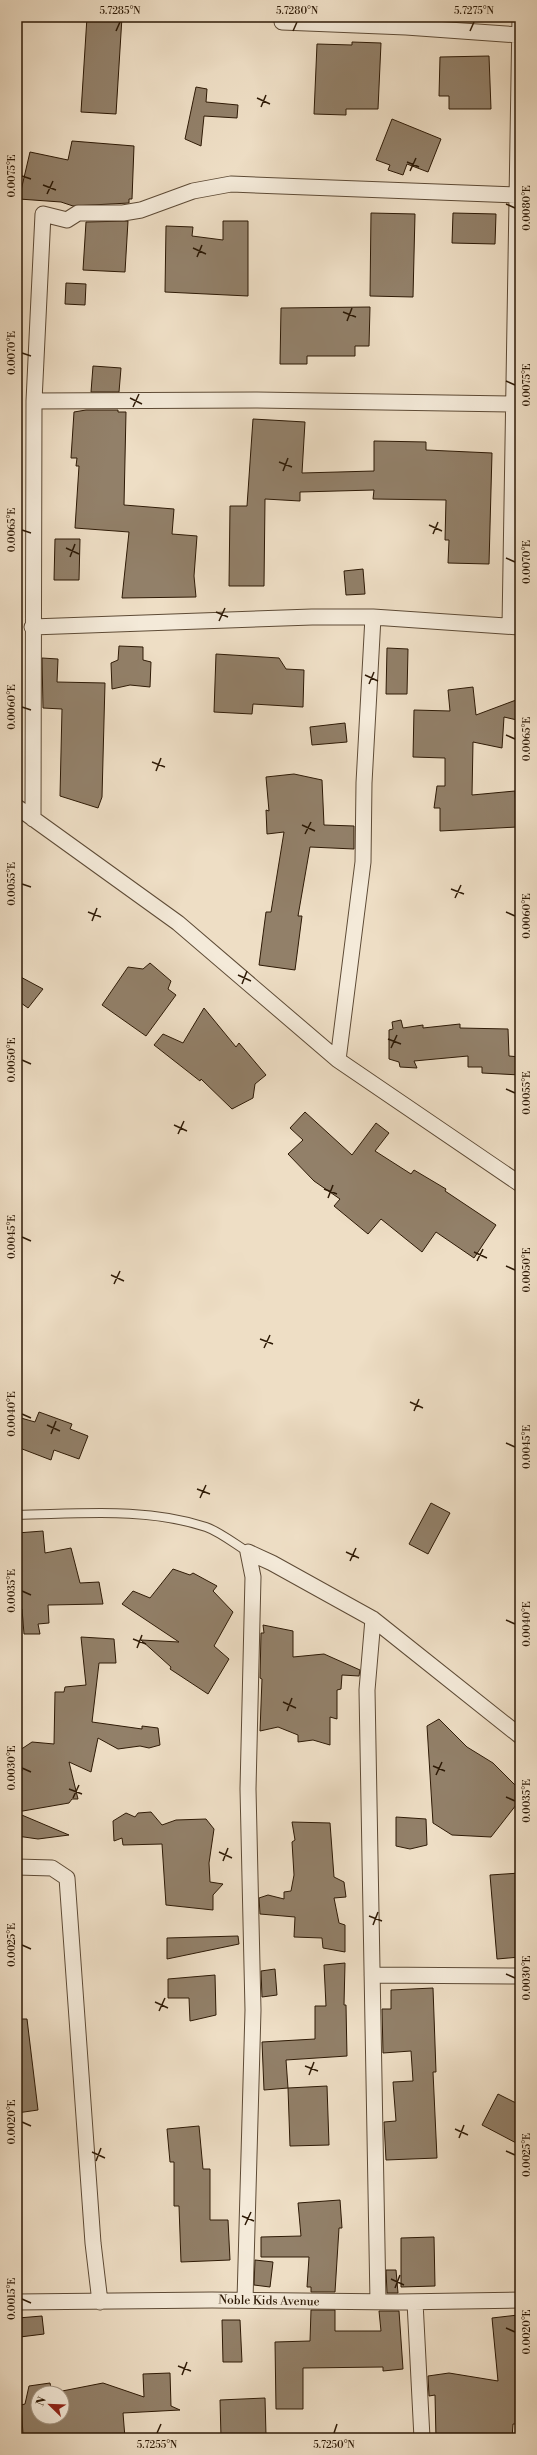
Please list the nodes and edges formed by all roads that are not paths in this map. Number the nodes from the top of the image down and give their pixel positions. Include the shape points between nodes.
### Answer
1 (520, 17) edge
2 (282, 22) dead end
3 (519, 35) edge
4 (516, 195) junction
5 (34, 401) junction
6 (512, 404) junction
7 (373, 617) junction
8 (32, 627) junction
9 (515, 627) edge
10 (17, 807) edge
11 (33, 819) junction
12 (338, 1060) junction
13 (520, 1184) edge
14 (17, 1515) edge
15 (248, 1552) junction
16 (373, 1619) junction
17 (520, 1736) edge
18 (17, 1867) edge
19 (372, 1975) junction
20 (520, 1976) edge
21 (245, 2300) junction
22 (520, 2300) edge
23 (17, 2302) edge
24 (100, 2302) junction
25 (378, 2302) junction
26 (415, 2302) junction
27 (422, 2438) edge

1 - 3 street
2 - 3 street via 406,26
3 - 4 street
4 - 5 street via 231,184 193,191 141,210 123,213 78,213 67,220 43,214
4 - 6 street
5 - 6 street via 257,400
5 - 8 street
6 - 9 street
7 - 8 street via 253,618
7 - 9 street
7 - 12 street via 364,782 363,862
8 - 11 street
10 - 11 street
11 - 12 street via 178,923
12 - 13 street
14 - 15 lane via 129,1514 158,1517 207,1528
15 - 16 street
15 - 21 street via 253,1577 248,1775 253,2010
16 - 17 street
16 - 19 street via 367,1690
18 - 24 street via 52,1868 66,1878 93,2243
19 - 20 street
19 - 25 street
21 - 24 street, Noble Kids Avenue
21 - 25 street, Noble Kids Avenue
22 - 26 street, Noble Kids Avenue
23 - 24 street, Noble Kids Avenue
25 - 26 street, Noble Kids Avenue
26 - 27 street

